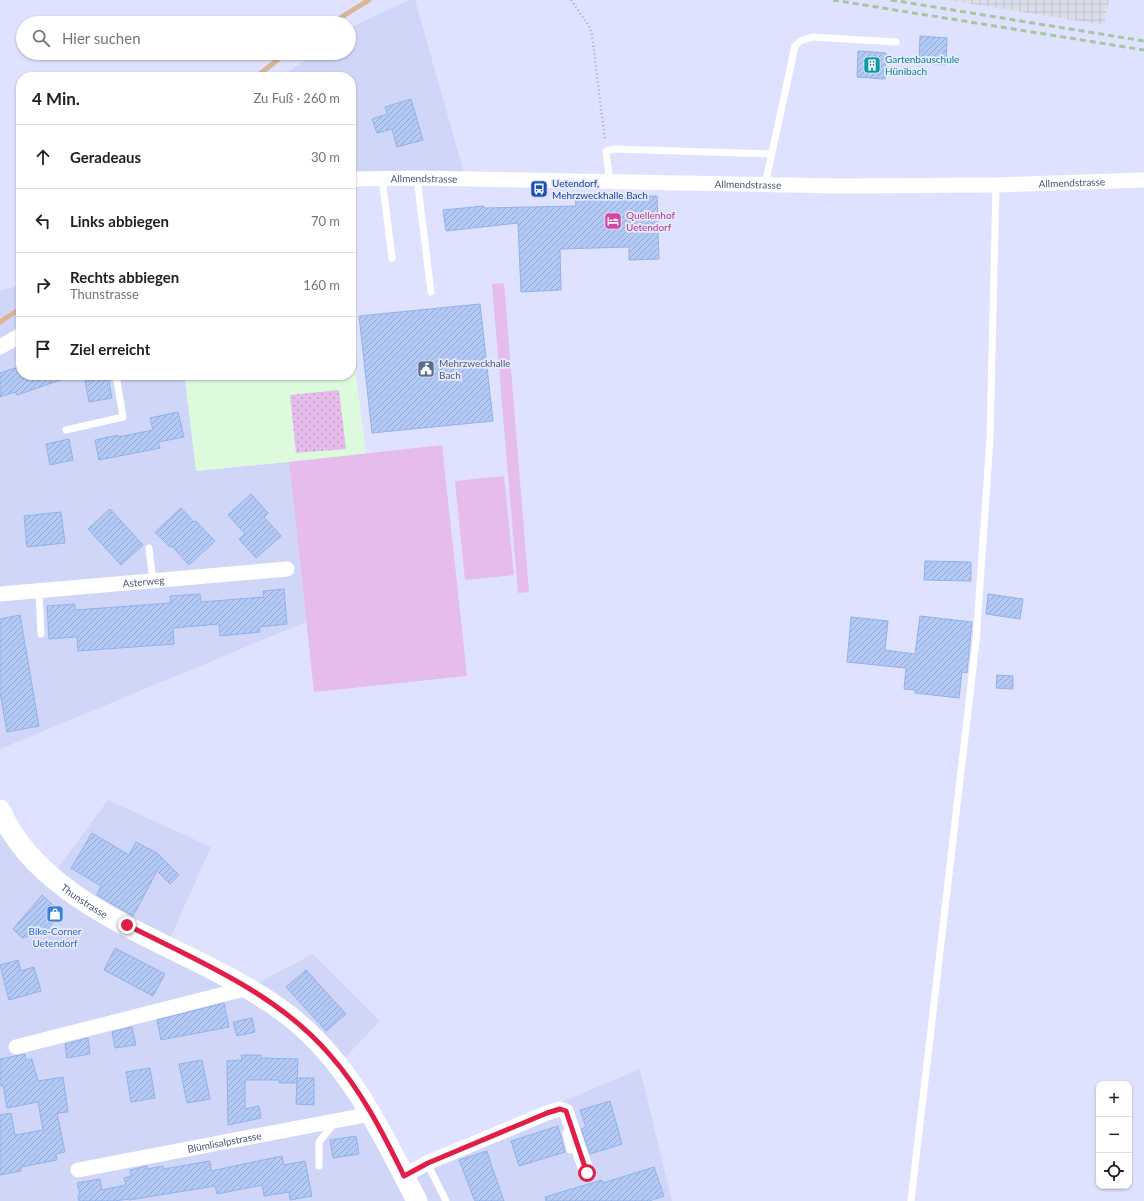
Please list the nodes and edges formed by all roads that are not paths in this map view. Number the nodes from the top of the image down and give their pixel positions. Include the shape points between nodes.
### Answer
1 (896, 42) dead end
2 (770, 154) junction
3 (382, 178) junction
4 (417, 178) junction
5 (356, 179) edge
6 (1144, 180) edge
7 (610, 183) junction
8 (765, 185) junction
9 (996, 185) junction
10 (392, 258) dead end
11 (432, 292) dead end
12 (16, 338) edge
13 (0, 347) edge
14 (117, 380) edge
15 (66, 430) dead end
16 (149, 548) dead end
17 (287, 569) dead end
18 (153, 581) junction
19 (38, 592) junction
20 (0, 594) edge
21 (41, 634) dead end
22 (0, 810) edge
23 (248, 988) junction
24 (16, 1047) dead end
25 (560, 1109) junction
26 (371, 1114) junction
27 (335, 1122) junction
28 (570, 1150) dead end
29 (428, 1163) junction
30 (319, 1166) dead end
31 (78, 1170) dead end
32 (587, 1173) dead end
33 (404, 1176) junction
34 (418, 1201) edge
35 (446, 1201) edge
36 (911, 1201) edge

1 - 2 lane via 812,37 800,41 793,52
2 - 7 lane via 606,150
2 - 8 lane
3 - 4 street, Allmendstrasse
3 - 5 street, Allmendstrasse
3 - 10 lane
4 - 7 street, Allmendstrasse
4 - 11 lane
6 - 9 street, Allmendstrasse
7 - 8 street, Allmendstrasse
8 - 9 street, Allmendstrasse
9 - 36 lane via 990,445 976,642
12 - 13 street
14 - 15 lane via 123,417
16 - 18 lane
17 - 18 street, Asterweg
18 - 19 street, Asterweg
19 - 20 street, Asterweg
19 - 21 lane
22 - 23 main road, Thunstrasse via 24,848 51,877 108,915
23 - 24 street
23 - 26 main road, Thunstrasse via 287,1014 321,1045 348,1077
25 - 28 lane
25 - 29 street
25 - 32 street via 566,1111
26 - 27 street, Blümlisalpstrasse
26 - 33 main road, Thunstrasse
27 - 30 lane via 319,1142
27 - 31 street, Blümlisalpstrasse
29 - 33 street
29 - 35 lane
33 - 34 main road, Thunstrasse

